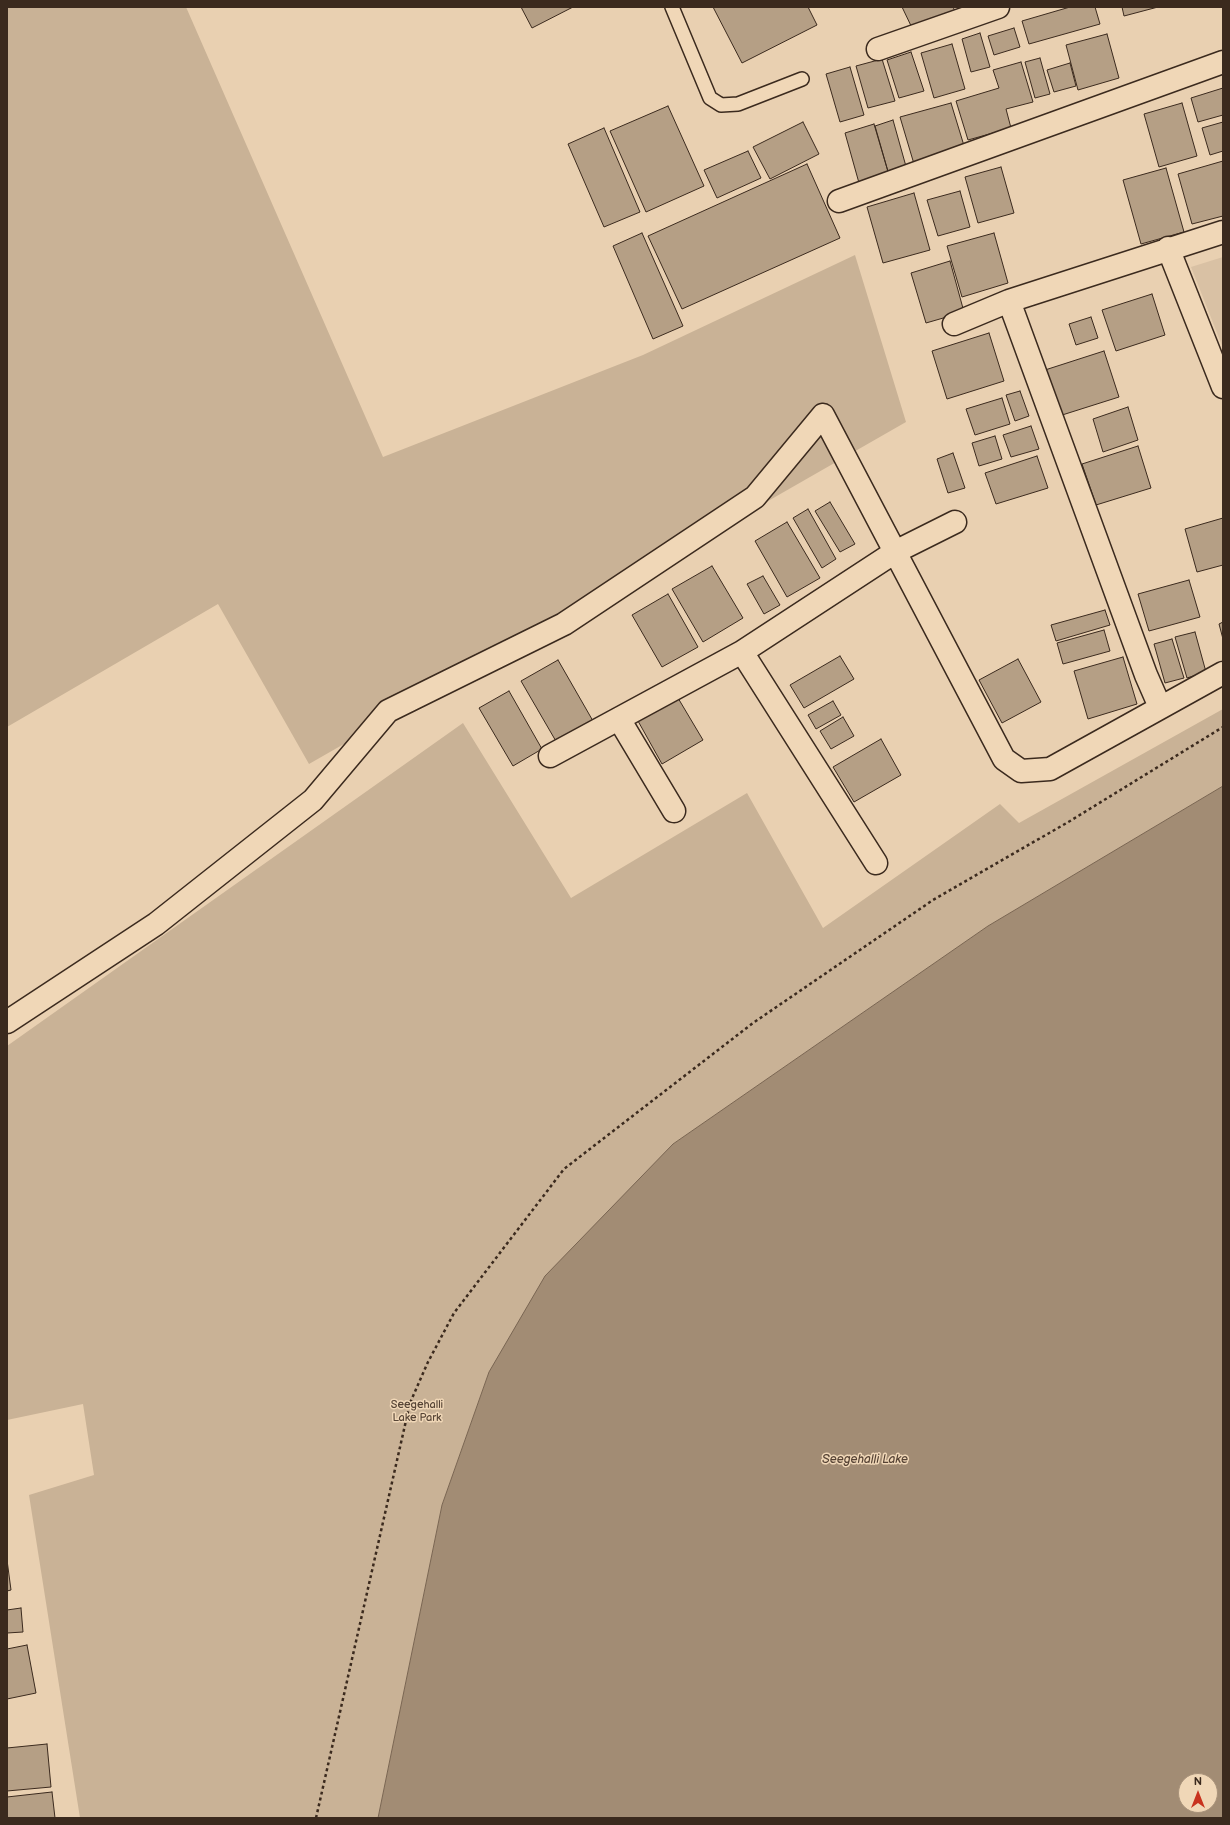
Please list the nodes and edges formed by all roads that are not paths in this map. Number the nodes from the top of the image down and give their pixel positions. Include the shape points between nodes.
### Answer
1 (672, 7) edge
2 (998, 7) edge
3 (878, 49) dead end
4 (1223, 62) edge
5 (802, 79) dead end
6 (838, 201) dead end
7 (1223, 232) edge
8 (1168, 248) junction
9 (1009, 300) junction
10 (954, 324) dead end
11 (1223, 387) edge
12 (955, 522) dead end
13 (895, 552) junction
14 (742, 652) junction
15 (1223, 673) edge
16 (1160, 707) junction
17 (619, 719) junction
18 (550, 756) dead end
19 (674, 811) dead end
20 (876, 863) dead end
21 (7, 1022) edge

1 - 5 lane via 710,98 721,105 738,104
2 - 3 street
4 - 6 street
7 - 8 street
8 - 9 street
8 - 11 street
9 - 10 street
9 - 16 street via 1143,667
12 - 13 street
13 - 14 street
13 - 16 street via 1004,759 1021,771 1050,769
13 - 21 street via 823,415 755,497 564,624 388,710 313,800 156,924
14 - 17 street
14 - 20 street
15 - 16 street
17 - 18 street
17 - 19 street

